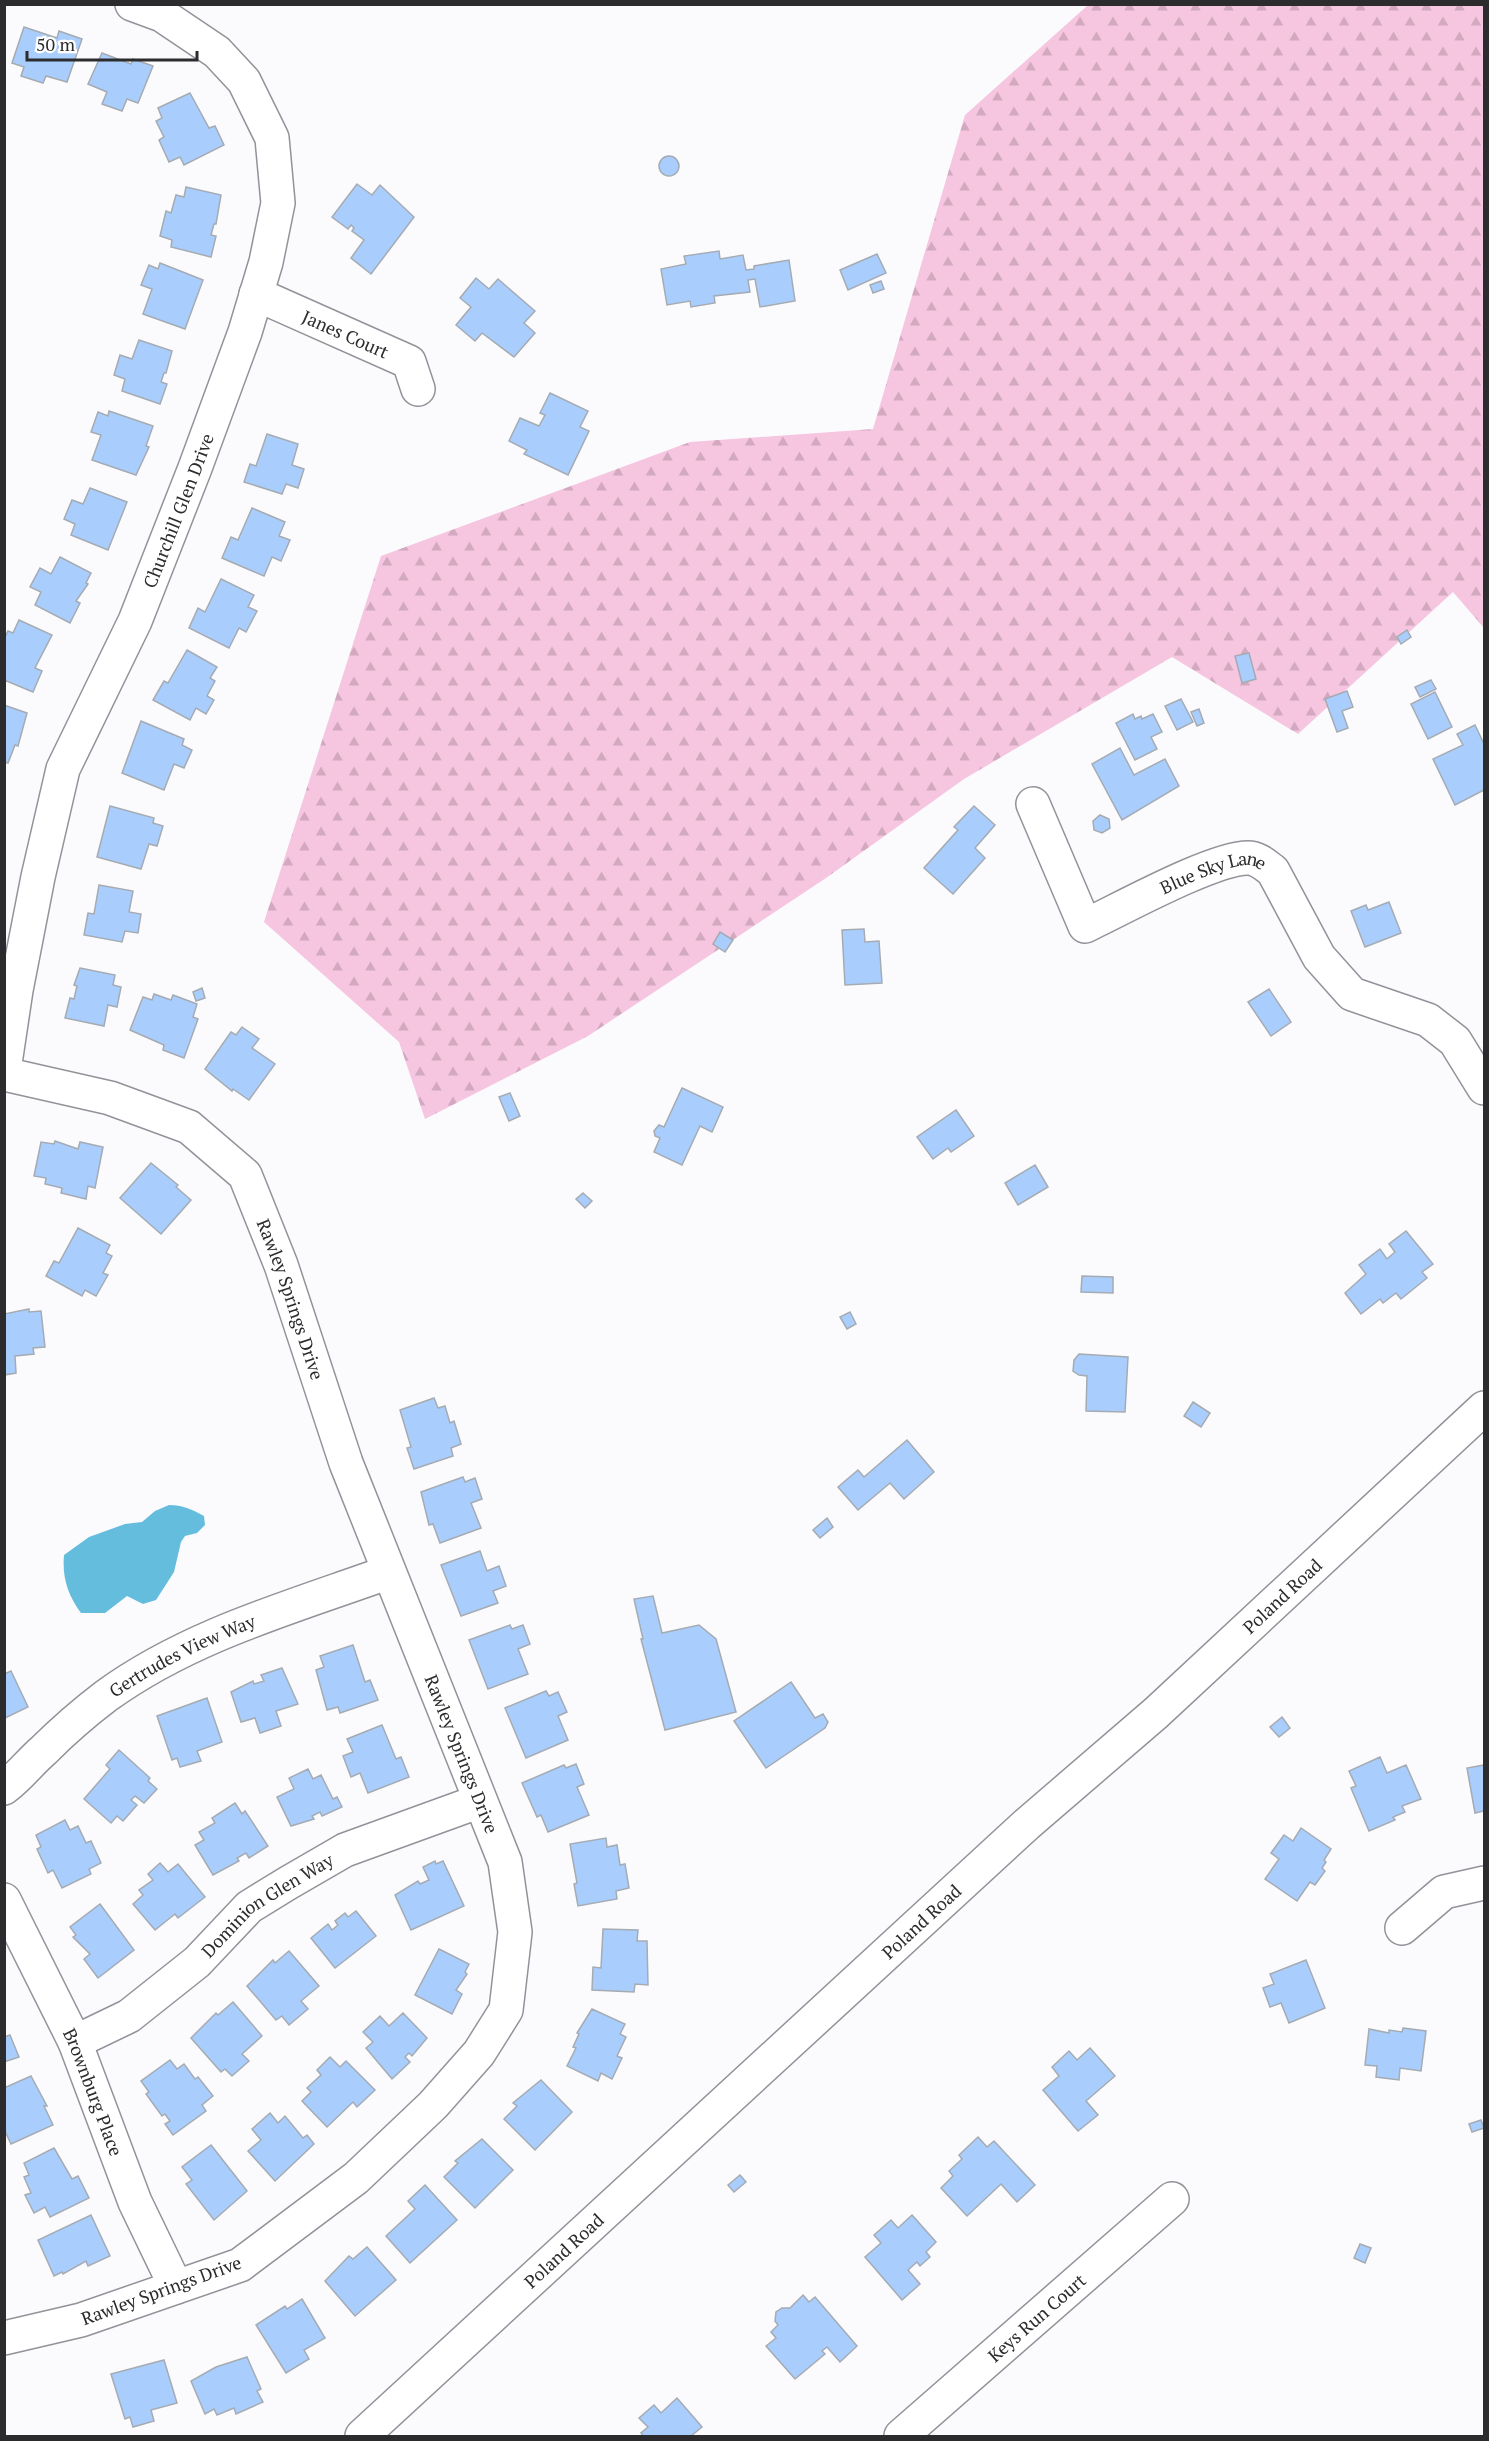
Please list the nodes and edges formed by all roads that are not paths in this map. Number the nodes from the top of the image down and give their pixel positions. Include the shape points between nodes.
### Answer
1 (132, 4) edge
2 (256, 294) junction
3 (418, 389) dead end
4 (1033, 804) dead end
5 (4, 1072) edge
6 (1485, 1088) edge
7 (1480, 1420) edge
8 (389, 1572) junction
9 (4, 1788) edge
10 (480, 1801) junction
11 (1485, 1883) edge
12 (4, 1900) edge
13 (1402, 1928) dead end
14 (75, 2042) junction
15 (1172, 2199) dead end
16 (176, 2287) junction
17 (4, 2338) edge
18 (362, 2436) edge
19 (901, 2436) edge

1 - 2 street, Churchill Glen Drive via 162,15 217,52 244,81 272,138 278,203
2 - 3 street, Janes Court via 409,362
2 - 5 street, Churchill Glen Drive via 230,374 135,621 63,769 34,900
4 - 6 street, Blue Sky Lane via 1085,926 1221,863 1250,858 1262,862 1273,871 1319,957 1352,994 1428,1020 1455,1041
5 - 8 street, Rawley Springs Drive via 110,1098 189,1127 245,1175 281,1265 346,1463
7 - 18 street, Poland Road via 1156,1713 1027,1824
8 - 9 street, Gertrudes View Way via 237,1626 144,1670 105,1697
8 - 10 street, Rawley Springs Drive
10 - 14 street, Dominion Glen Way via 345,1850 288,1883 249,1907 197,1962 129,2016
10 - 16 street, Rawley Springs Drive via 504,1862 515,1932 506,2010 479,2053 433,2105 356,2178 240,2265
11 - 13 street via 1444,1892
12 - 14 street, Brownburg Place
14 - 16 street, Brownburg Place via 135,2202
15 - 19 street, Keys Run Court
16 - 17 street, Rawley Springs Drive via 81,2320

